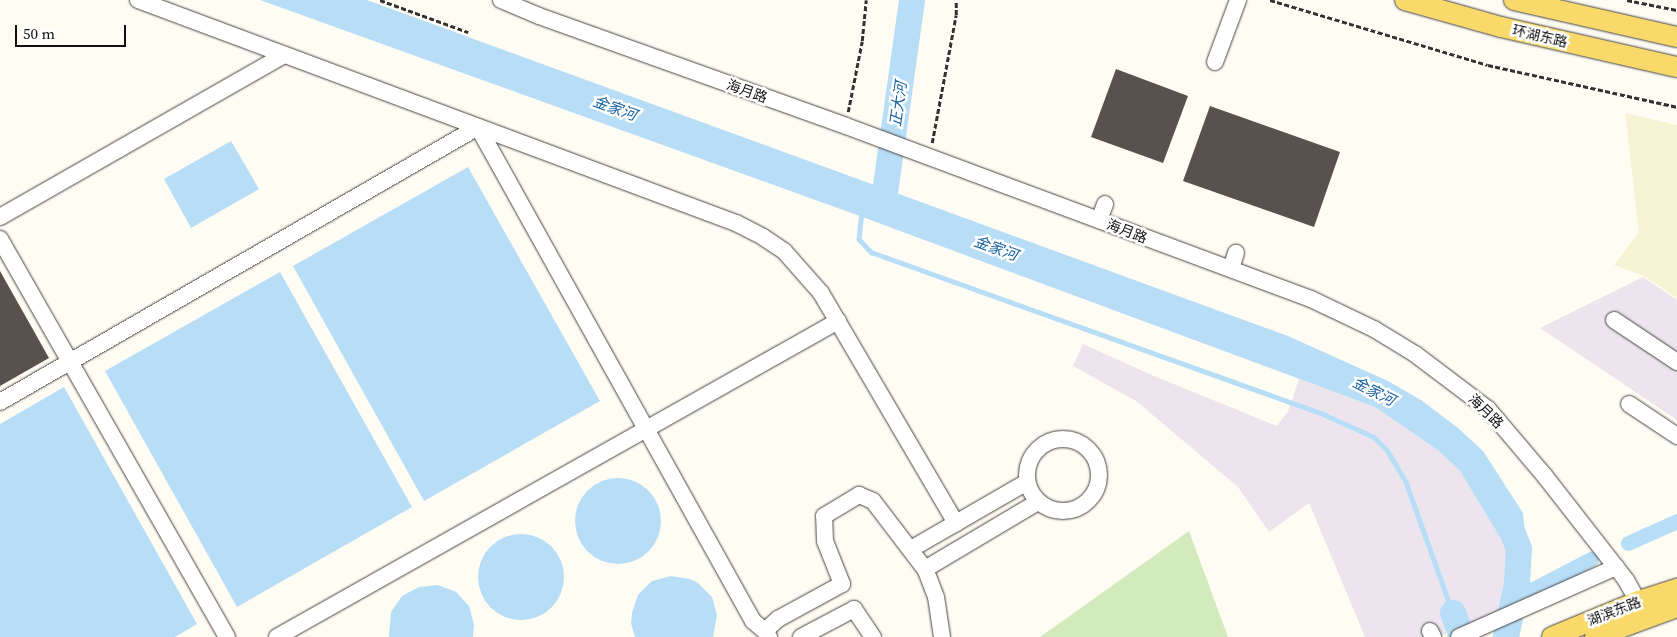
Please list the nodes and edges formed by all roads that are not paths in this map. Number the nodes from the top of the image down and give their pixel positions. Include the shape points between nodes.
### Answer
1 (138, 0) edge
2 (501, 0) edge
3 (1238, 0) edge
4 (1405, 0) edge
5 (1514, 0) edge
6 (1677, 37) edge
7 (284, 55) junction
8 (1215, 62) dead end
9 (1677, 67) edge
10 (478, 127) junction
11 (1105, 204) dead end
12 (0, 216) edge
13 (1099, 220) junction
14 (0, 239) edge
15 (1236, 253) dead end
16 (1230, 269) junction
17 (1614, 320) dead end
18 (838, 321) junction
19 (71, 361) junction
20 (1677, 362) edge
21 (0, 402) edge
22 (1629, 404) dead end
23 (646, 429) junction
24 (1677, 436) edge
25 (1027, 482) junction
26 (1038, 502) junction
27 (956, 523) junction
28 (911, 549) junction
29 (1616, 567) junction
30 (925, 570) junction
31 (842, 584) junction
32 (1677, 590) edge
33 (1677, 607) edge
34 (854, 609) junction
35 (1643, 609) junction
36 (767, 634) edge
37 (227, 637) edge
38 (277, 637) edge
39 (801, 637) edge
40 (873, 637) edge
41 (942, 637) edge
42 (1459, 637) edge
43 (1552, 637) edge
44 (1595, 637) edge

1 - 7 street
2 - 13 street, 海月路
3 - 8 street
4 - 9 main road, 环湖东路 via 1501,27
5 - 6 main road
7 - 10 street
7 - 12 street
10 - 18 street via 763,236 784,251 803,271
10 - 19 street
10 - 23 street
11 - 13 street
13 - 16 street, 海月路
14 - 19 street
15 - 16 street
16 - 29 street, 海月路 via 1310,299 1374,329 1460,386 1488,409
17 - 20 street
18 - 23 street
18 - 27 street
19 - 21 street
19 - 37 street
22 - 24 street
23 - 36 street via 753,621
23 - 38 street
25 - 26 street
25 - 26 street via 1031,459 1038,450 1053,441 1070,440 1090,451 1099,473 1092,497 1083,505 1060,512
25 - 27 street
26 - 30 street
27 - 28 street
28 - 30 street
28 - 31 street via 873,500 859,495 824,516 825,541
29 - 35 street, 海月路
29 - 42 street
30 - 41 street via 936,597
31 - 34 street
31 - 36 street via 778,619
32 - 35 main road, 湖滨东路
33 - 35 main road, 湖滨东路
34 - 39 street
34 - 40 street
35 - 43 main road, 湖滨东路
35 - 44 main road, 湖滨东路

